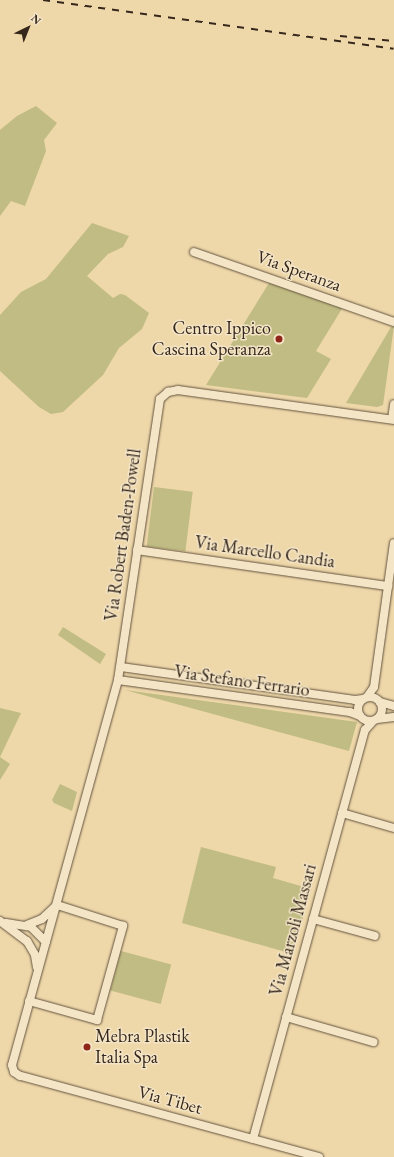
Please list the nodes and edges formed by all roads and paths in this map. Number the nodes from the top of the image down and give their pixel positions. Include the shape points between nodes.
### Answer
1 (194, 252) dead end
2 (394, 322) edge
3 (394, 404) edge
4 (393, 420) edge
5 (394, 543) edge
6 (137, 550) junction
7 (388, 586) junction
8 (121, 667) junction
9 (118, 680) junction
10 (374, 686) junction
11 (365, 698) junction
12 (379, 701) junction
13 (394, 706) edge
14 (362, 717) junction
15 (394, 718) edge
16 (375, 720) junction
17 (365, 730) junction
18 (342, 813) junction
19 (394, 828) edge
20 (56, 906) junction
21 (313, 918) junction
22 (1, 921) edge
23 (27, 925) junction
24 (375, 936) dead end
25 (27, 941) junction
26 (46, 942) junction
27 (38, 970) junction
28 (29, 1001) junction
29 (286, 1017) junction
30 (373, 1042) dead end
31 (14, 1072) joint
32 (253, 1139) junction
33 (319, 1157) edge

1 - 2 street, Via Speranza
3 - 4 street
4 - 6 street, Via Robert Baden-Powell via 189,392 168,392 158,404
5 - 7 street
6 - 7 street, Via Marcello Candia
6 - 8 street, Via Robert Baden-Powell
7 - 10 street
8 - 9 street, Via Robert Baden-Powell
8 - 11 street, Via Stefano Ferrario via 355,700
9 - 14 street, Via Stefano Ferrario via 350,712
9 - 20 street, Via Robert Baden-Powell
10 - 11 street
10 - 12 street
11 - 12 street
11 - 14 street via 359,705
12 - 13 street
12 - 16 street via 381,713
14 - 16 street
14 - 17 street, Via Marzoli Massari
15 - 16 street
16 - 17 street, Via Marzoli Massari
17 - 18 street, Via Marzoli Massari
18 - 19 street
18 - 21 street, Via Marzoli Massari
20 - 23 street via 42,919
20 - 26 street, Via Robert Baden-Powell
20 - 28 street via 123,926 97,1020
21 - 24 street
21 - 29 street, Via Marzoli Massari
22 - 23 street
22 - 25 street
23 - 26 street via 39,932
25 - 26 street via 36,944
25 - 27 street
26 - 27 street, Via Robert Baden-Powell
27 - 28 street, Via Robert Baden-Powell
28 - 31 street, Via Robert Baden-Powell via 12,1062
29 - 30 street
29 - 32 street, Via Marzoli Massari
31 - 32 street, Via Tibet
32 - 33 street, Via Tibet

